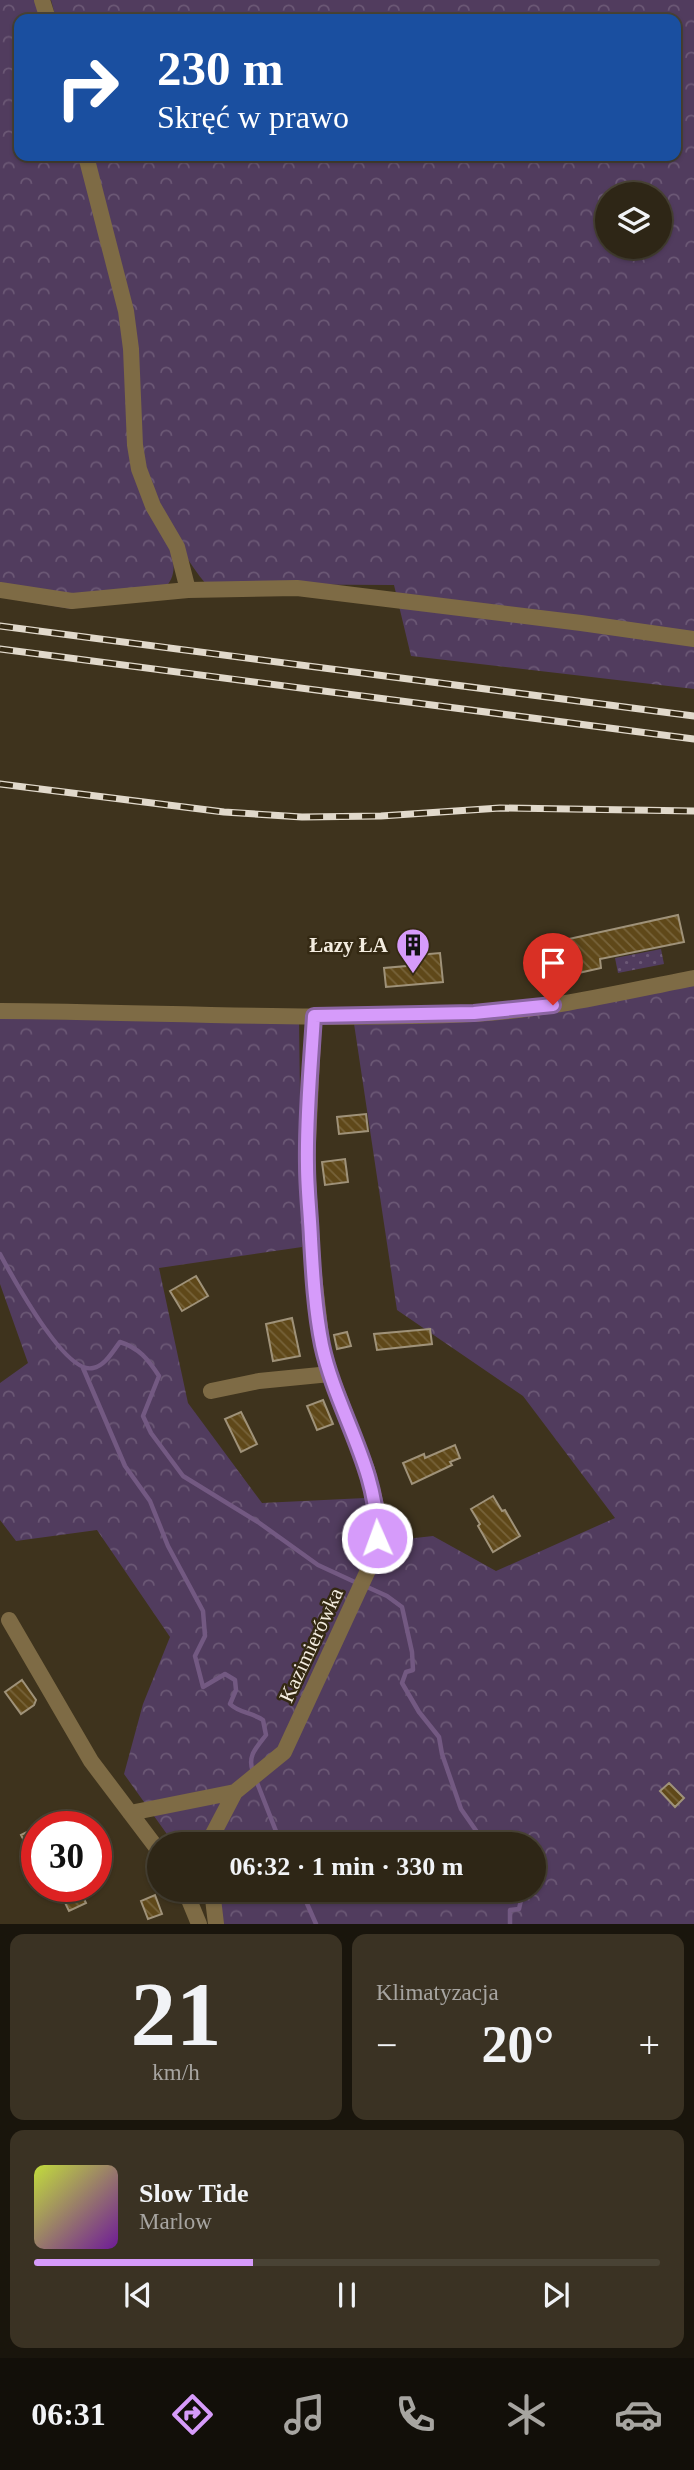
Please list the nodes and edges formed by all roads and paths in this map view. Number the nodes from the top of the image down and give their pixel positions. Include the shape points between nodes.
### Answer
1 (87, 161) edge
2 (0, 590) edge
3 (188, 590) junction
4 (694, 639) edge
5 (694, 978) edge
6 (0, 1011) edge
7 (314, 1016) junction
8 (330, 1374) junction
9 (211, 1391) dead end
10 (9, 1620) dead end
11 (241, 1787) junction
12 (130, 1813) junction
13 (213, 1832) edge
14 (147, 1835) edge
15 (190, 1902) edge
16 (213, 1902) edge
17 (199, 1924) edge
18 (216, 1924) edge

1 - 3 street via 125,312 139,469 153,506 177,547
2 - 3 street via 72,601
3 - 4 street via 297,588
5 - 7 street via 515,1010
6 - 7 street
7 - 8 street, Kazimierówka via 307,1163 313,1267
8 - 9 street
8 - 11 street, Kazimierówka via 367,1470 376,1503 377,1538 367,1574 284,1752
10 - 12 street via 91,1761
11 - 12 street, Kazimierówka
11 - 13 street, Kazimierówka
12 - 14 street
15 - 17 street
16 - 18 street

